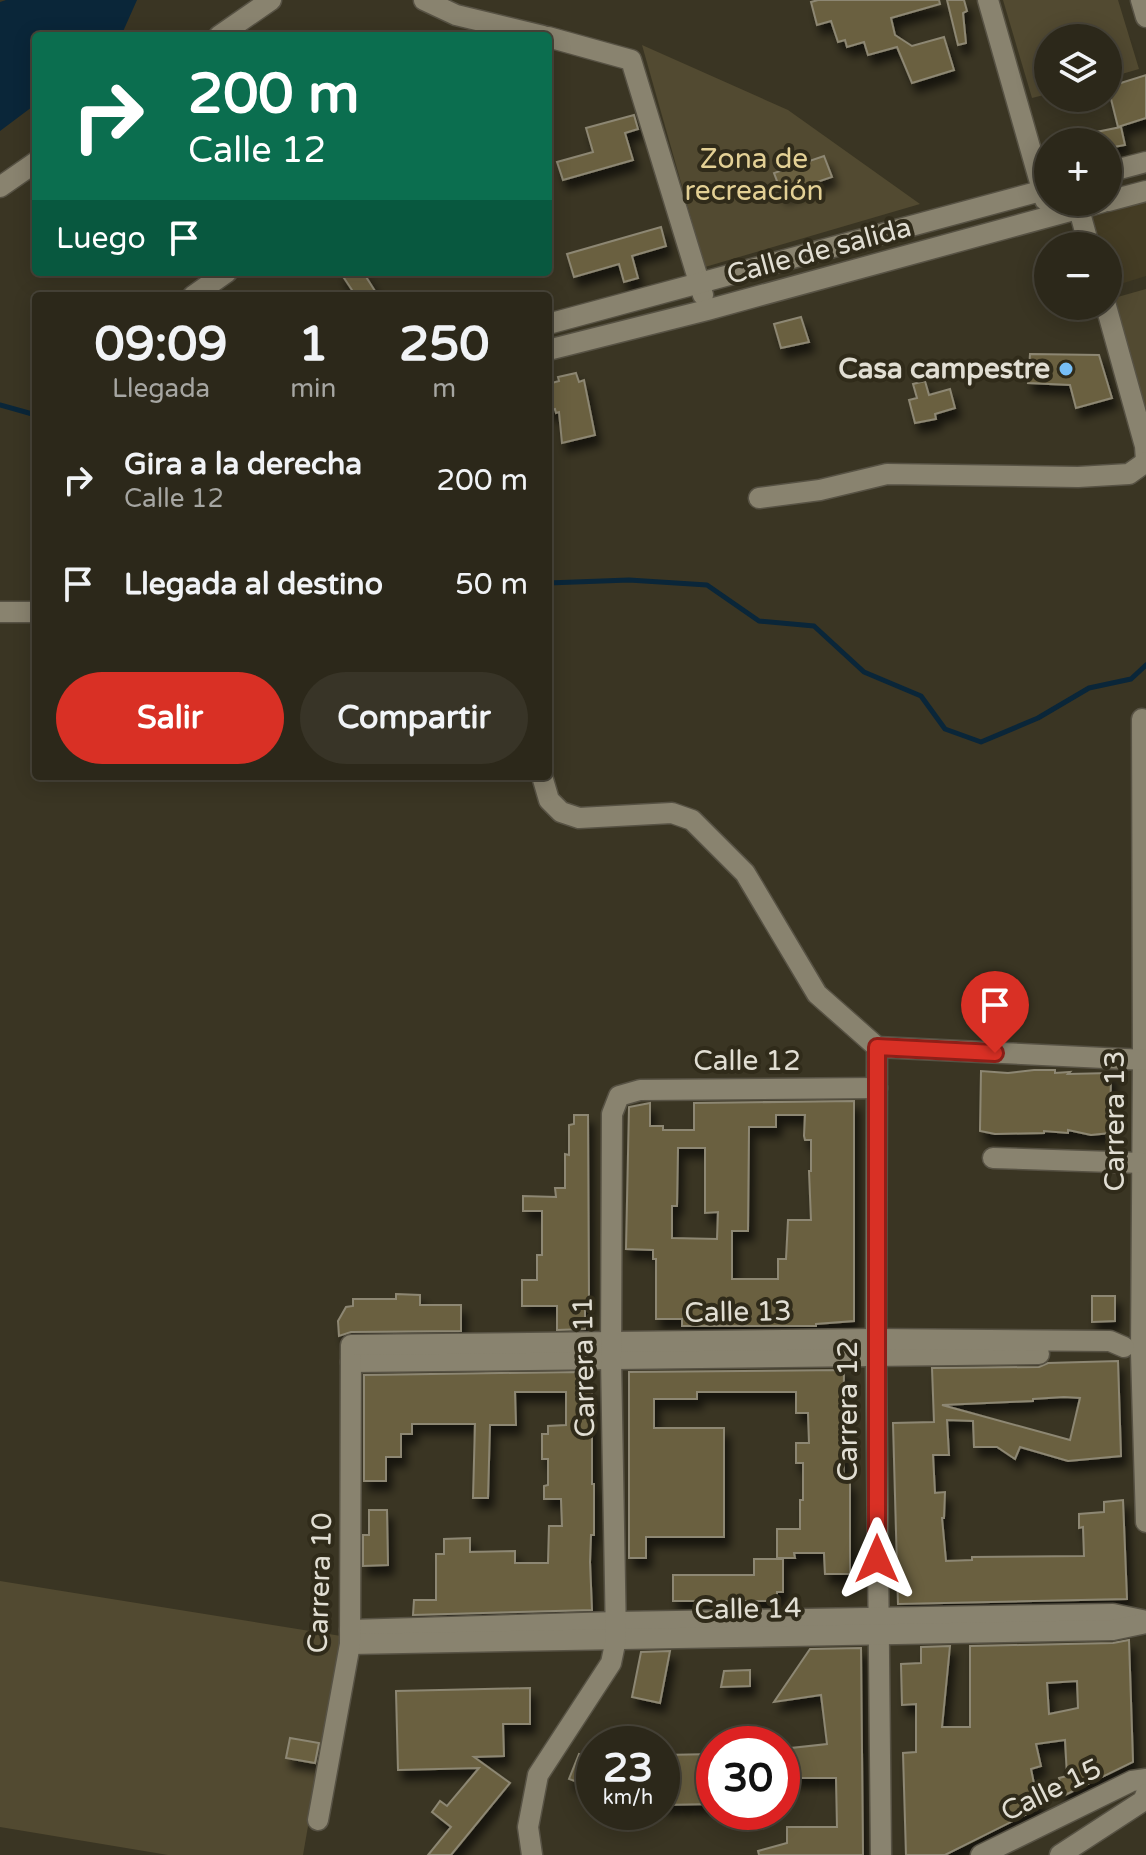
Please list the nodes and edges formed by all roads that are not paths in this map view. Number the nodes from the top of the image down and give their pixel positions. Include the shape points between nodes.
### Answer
1 (271, 0) edge
2 (424, 0) edge
3 (988, 0) edge
4 (1141, 0) edge
5 (1146, 17) edge
6 (225, 32) edge
7 (523, 32) edge
8 (552, 39) edge
9 (1034, 153) edge
10 (1146, 162) edge
11 (32, 165) edge
12 (1122, 168) edge
13 (0, 187) edge
14 (1146, 191) edge
15 (1034, 193) edge
16 (1122, 197) edge
17 (1050, 216) edge
18 (221, 276) edge
19 (700, 284) junction
20 (199, 292) edge
21 (707, 310) junction
22 (1110, 320) edge
23 (552, 323) edge
24 (552, 349) edge
25 (1146, 462) edge
26 (759, 498) dead end
27 (0, 612) edge
28 (32, 612) edge
29 (1142, 719) dead end
30 (543, 780) edge
31 (877, 1047) junction
32 (1145, 1060) edge
33 (877, 1088) junction
34 (619, 1096) joint
35 (993, 1158) dead end
36 (1142, 1163) junction
37 (1137, 1346) edge
38 (876, 1347) junction
39 (611, 1350) junction
40 (351, 1353) joint
41 (1146, 1522) edge
42 (1146, 1622) edge
43 (878, 1626) junction
44 (616, 1630) junction
45 (350, 1637) junction
46 (1146, 1779) edge
47 (1146, 1794) edge
48 (318, 1820) dead end
49 (532, 1855) edge
50 (881, 1855) edge
51 (981, 1855) edge
52 (1060, 1855) edge

1 - 6 street
2 - 7 street via 456,15
3 - 9 street
4 - 5 street
8 - 19 street via 631,60
10 - 12 street
11 - 13 street
14 - 16 street, Calle de salida
15 - 19 street
17 - 21 street, Calle de salida
18 - 20 street
19 - 21 street
19 - 23 street
21 - 24 street, Calle de salida
22 - 25 street
25 - 26 street via 1129,474 1078,477 887,474
27 - 28 street
29 - 32 street, Carrera 13
30 - 31 street via 549,800 561,812 579,818 672,813 692,820 745,873 817,994
31 - 32 street
31 - 33 street, Carrera 12
32 - 36 street, Carrera 13
33 - 34 street, Calle 12 via 640,1090
33 - 38 street, Carrera 12
34 - 39 street, Carrera 11 via 612,1114
35 - 36 street
36 - 37 street, Carrera 13
37 - 38 street, Calle 13 via 1110,1341
37 - 41 street, Carrera 13
38 - 39 street, Calle 13
38 - 43 street, Carrera 12
39 - 40 street, Calle 13
39 - 44 street, Carrera 11
40 - 45 street, Carrera 10
42 - 43 street, Calle 14 via 1113,1614
43 - 44 street, Calle 14
43 - 50 street, Carrera 12
44 - 45 street, Calle 14
44 - 49 street via 611,1663 538,1775 528,1827
45 - 48 street, Carrera 10
46 - 51 street, Calle 15 via 1132,1781
47 - 52 street, Calle 15

